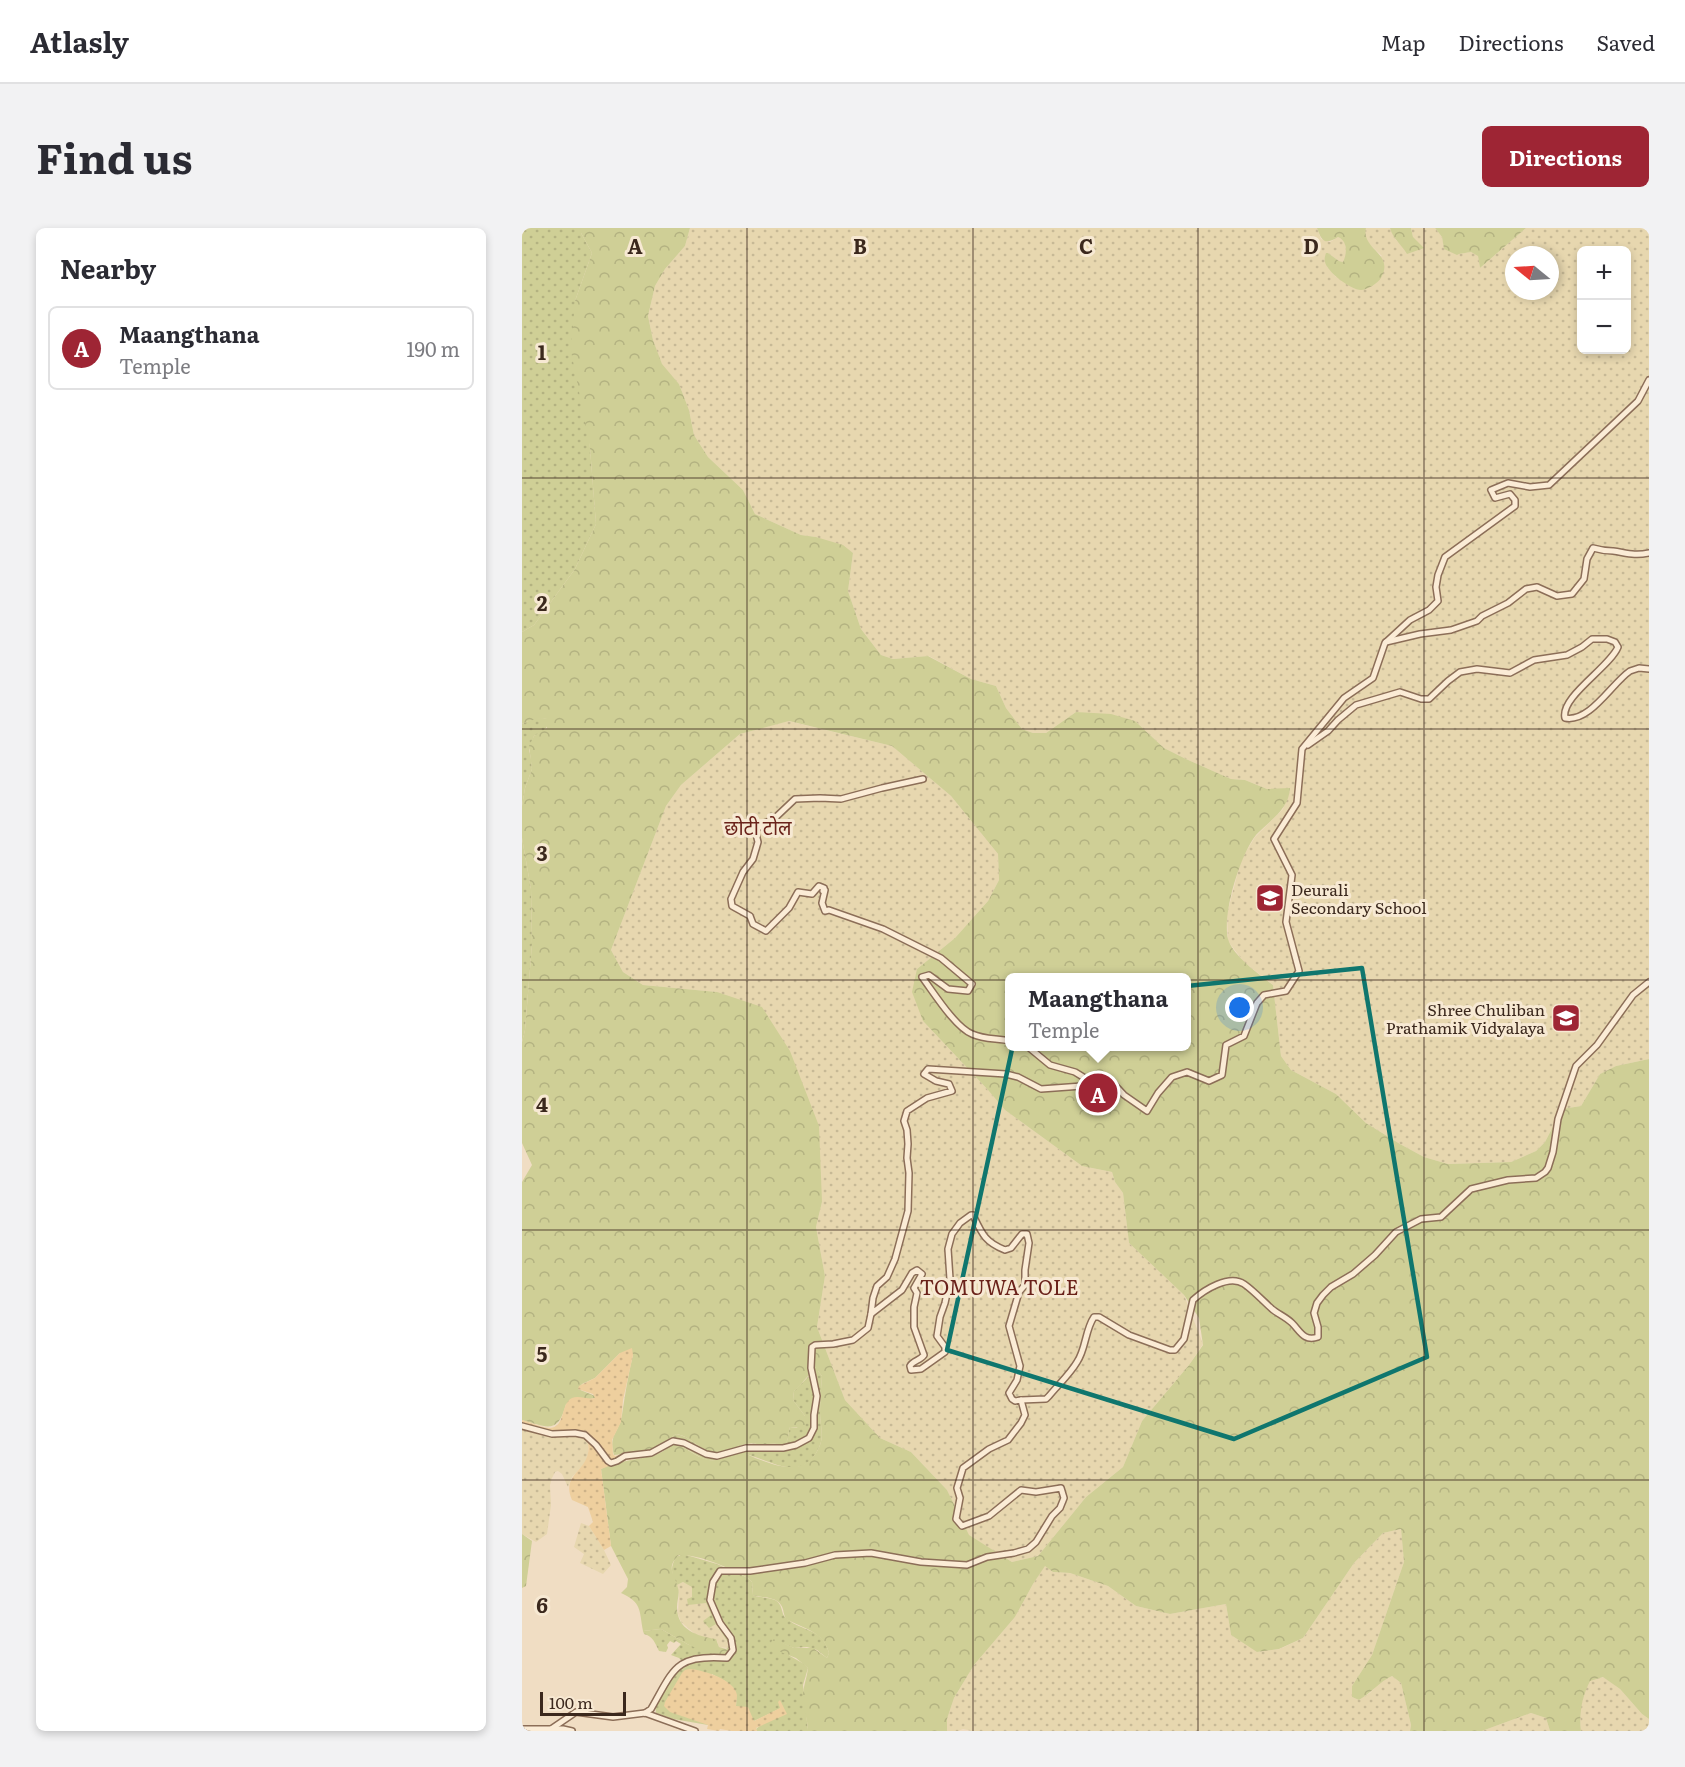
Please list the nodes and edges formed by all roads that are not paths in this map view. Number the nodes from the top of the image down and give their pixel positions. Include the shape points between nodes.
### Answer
1 (1649, 380) edge
2 (1649, 553) edge
3 (1385, 643) junction
4 (1649, 669) edge
5 (1302, 749) junction
6 (923, 779) dead end
7 (1649, 982) edge
8 (1005, 1041) edge
9 (1031, 1051) edge
10 (1096, 1085) junction
11 (871, 1314) junction
12 (1021, 1400) junction
13 (522, 1426) edge
14 (645, 1713) junction
15 (522, 1729) edge
16 (551, 1729) junction
17 (572, 1731) edge
18 (695, 1731) edge

1 - 3 street via 1638,401 1549,485 1508,483 1491,490 1495,498 1510,494 1515,506 1445,557 1436,587 1438,600
2 - 3 street via 1630,555 1593,548 1584,579 1572,594 1557,596 1537,587 1526,589 1477,621
3 - 5 street via 1373,678 1344,698
4 - 5 street via 1630,671 1587,712 1565,718 1564,713 1577,692 1618,647 1607,639 1592,639 1567,655 1534,660 1510,673 1477,669 1460,672 1429,699 1400,692 1356,705
5 - 10 street via 1297,803 1274,839 1292,875 1286,922 1299,971 1286,992 1264,996 1257,1002 1244,1035 1226,1045 1222,1075 1209,1081 1187,1072 1172,1077 1147,1111 1111,1081
6 - 8 street via 841,800 795,799 755,830 758,842 753,859 743,872 731,899 732,906 766,931 789,908 798,892 812,894 819,886 824,888 825,911 883,929 941,958 972,984 968,991 948,989 929,975 922,977 970,1034
7 - 12 street via 1633,995 1598,1045 1576,1066 1545,1172 1536,1178 1471,1189 1441,1216 1396,1232 1353,1274 1323,1295 1314,1313 1318,1336 1303,1336 1244,1284 1224,1282 1193,1300 1184,1339 1175,1350 1130,1335 1094,1317 1077,1363 1049,1396
9 - 10 street via 1050,1065 1075,1072
10 - 11 street via 1041,1089 1006,1074 928,1069 924,1074 949,1084 952,1091 927,1098 908,1111 904,1121 908,1211 895,1259 887,1277 877,1286
11 - 12 street via 902,1290 912,1273 917,1270 922,1274 914,1288 914,1327 924,1355 910,1366 911,1371 921,1369 945,1352 937,1336 950,1279 948,1249 960,1223 974,1215 989,1243 1005,1250 1027,1233 1025,1285 1019,1292 1009,1326 1020,1366 1009,1393 1015,1401
11 - 13 street via 868,1328 854,1340 812,1347 811,1368 817,1396 814,1428 809,1438 796,1445 746,1448 717,1456 673,1441 651,1453 612,1462 585,1435 552,1434
12 - 14 street via 1022,1423 1008,1440 963,1468 957,1488 960,1498 956,1519 962,1526 989,1516 1021,1490 1061,1488 1064,1498 1060,1508 1028,1549 967,1565 871,1553 836,1555 750,1571 720,1571 713,1582 710,1600 731,1638 733,1650 727,1658 682,1662
14 - 16 street via 613,1717 576,1712
14 - 18 street
15 - 16 street
16 - 17 street

